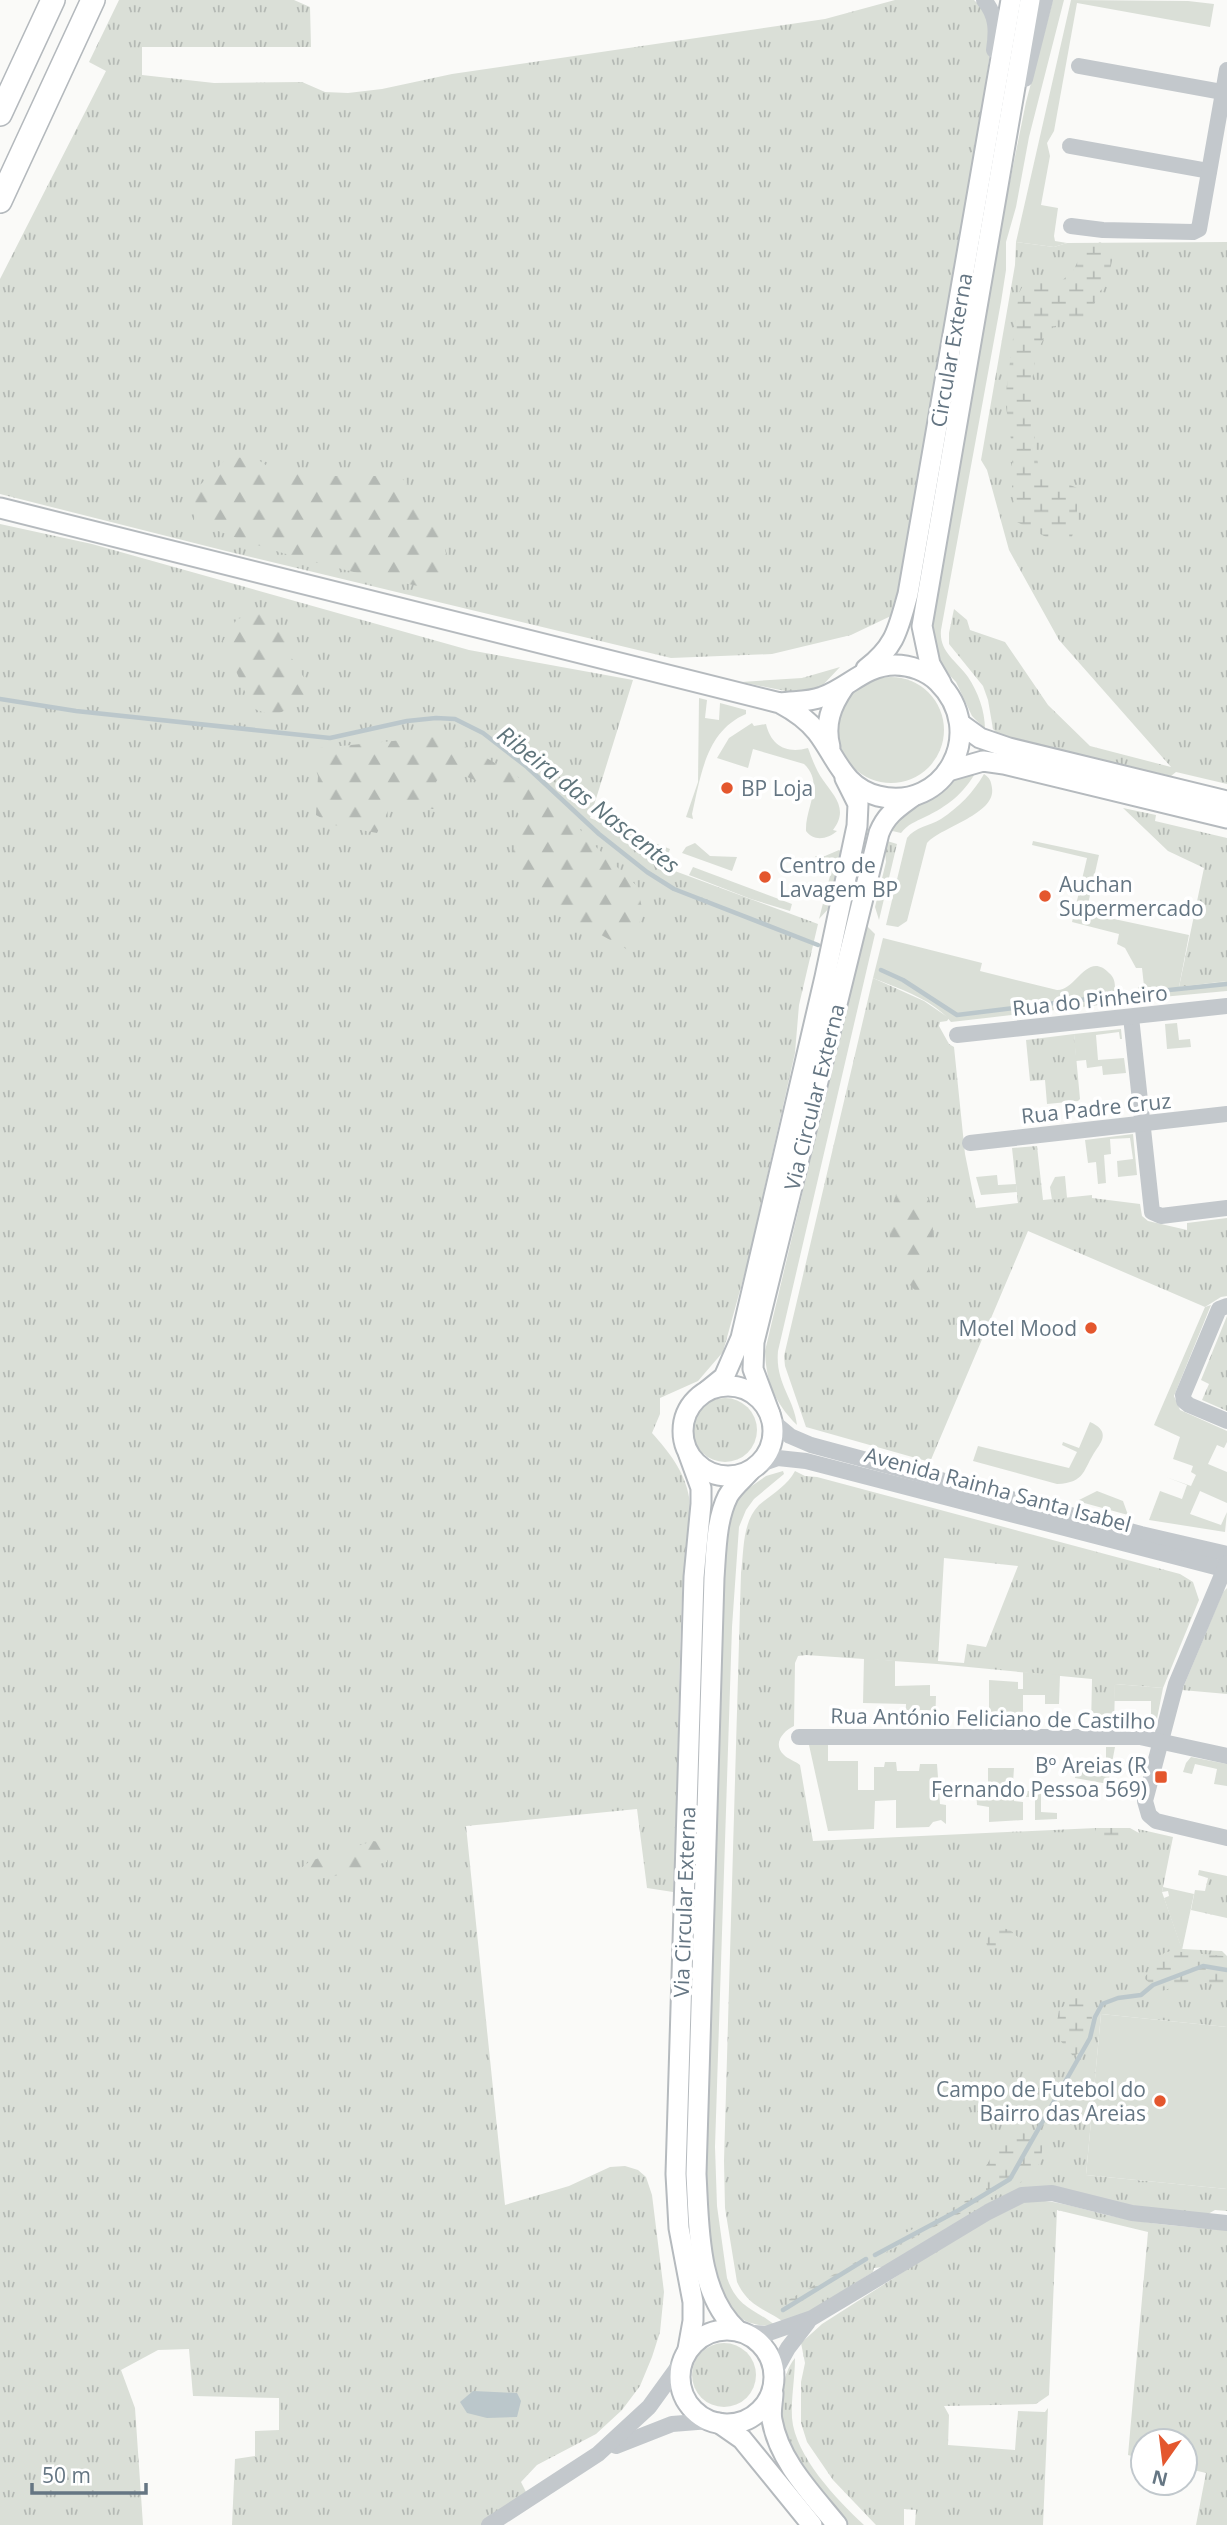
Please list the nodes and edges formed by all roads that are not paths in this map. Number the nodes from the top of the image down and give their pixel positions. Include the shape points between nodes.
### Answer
1 (53, 0) edge
2 (93, 0) edge
3 (984, 0) edge
4 (1011, 0) edge
5 (1030, 0) edge
6 (1045, 0) edge
7 (1079, 66) dead end
8 (1227, 71) edge
9 (1225, 92) edge
10 (0, 114) edge
11 (990, 129) junction
12 (1006, 142) junction
13 (1070, 146) dead end
14 (1209, 171) junction
15 (0, 201) edge
16 (1072, 226) dead end
17 (0, 508) edge
18 (848, 683) junction
19 (946, 689) junction
20 (780, 703) junction
21 (962, 726) junction
22 (831, 754) junction
23 (948, 771) junction
24 (844, 776) junction
25 (916, 794) junction
26 (1227, 801) edge
27 (1227, 818) edge
28 (1227, 1006) edge
29 (1131, 1017) junction
30 (957, 1035) dead end
31 (1227, 1114) edge
32 (1142, 1124) junction
33 (970, 1143) dead end
34 (1227, 1208) edge
35 (1227, 1306) edge
36 (708, 1390) junction
37 (771, 1418) junction
38 (1227, 1420) edge
39 (689, 1455) junction
40 (754, 1468) junction
41 (1226, 1564) edge
42 (799, 1737) dead end
43 (1160, 1741) junction
44 (1227, 1756) edge
45 (1227, 1838) edge
46 (1227, 2223) edge
47 (813, 2318) junction
48 (740, 2331) junction
49 (685, 2355) junction
50 (774, 2378) junction
51 (714, 2422) junction
52 (598, 2454) junction
53 (489, 2525) edge
54 (812, 2525) edge
55 (838, 2525) edge

1 - 10 highway
2 - 15 highway
3 - 11 street via 996,25 987,106
4 - 11 main road, Circular Externa
5 - 12 main road, Circular Externa
6 - 12 street, Circular Externa
7 - 9 street
8 - 9 street
9 - 14 street
11 - 18 main road, Circular Externa via 908,594 892,645
12 - 19 main road, Circular Externa via 922,626 930,664
13 - 14 street
14 - 16 street via 1199,229 1193,232
17 - 20 main road
18 - 19 main road via 872,668 897,665 923,671
18 - 20 main road via 813,699
18 - 22 main road via 829,715
19 - 21 main road
20 - 22 main road via 800,714
21 - 23 main road via 959,748
21 - 26 main road via 1009,748
22 - 24 main road
23 - 25 main road
23 - 27 main road via 984,761 1004,764
24 - 25 main road via 878,796
24 - 36 main road, Via Circular Externa via 858,804 857,826 825,977 741,1338 724,1377
25 - 37 main road, Via Circular Externa via 893,810 879,833 754,1342 753,1368
28 - 29 street, Rua do Pinheiro
29 - 30 street, Rua do Pinheiro
29 - 32 street
31 - 32 street, Rua Padre Cruz
32 - 33 street, Rua Padre Cruz
32 - 34 street via 1152,1212 1161,1216
35 - 38 street via 1219,1309 1183,1395 1189,1405
36 - 37 main road via 723,1386 750,1392 762,1401
36 - 39 main road via 695,1399 682,1424
37 - 40 main road via 772,1444
37 - 41 street, Avenida Rainha Santa Isabel via 790,1436 811,1445 1141,1534
39 - 40 main road via 700,1467 720,1476 737,1476
39 - 49 main road, Via Circular Externa via 701,1489 701,1504 694,1591 676,2174 679,2228 693,2302
40 - 41 street, Avenida Rainha Santa Isabel via 778,1458 806,1461
40 - 48 main road, Via Circular Externa via 729,1494 723,1510 713,1578 696,2174 707,2274 724,2318
41 - 43 street via 1176,1685
42 - 43 street, Rua António Feliciano de Castilho via 1140,1737
43 - 44 street, Rua António Feliciano de Castilho
43 - 45 street via 1145,1801 1149,1815 1164,1824
46 - 47 street via 1132,2213 1052,2193 1022,2194
47 - 48 street via 766,2334
47 - 50 street via 788,2348
48 - 49 main road via 710,2332
48 - 50 main road via 765,2348
49 - 51 main road via 680,2375 687,2403
49 - 52 street via 649,2407
50 - 51 main road via 770,2397 755,2414 734,2423
50 - 55 main road via 771,2417 778,2442 798,2477
51 - 52 street via 656,2428
51 - 54 main road via 742,2439
52 - 53 street

